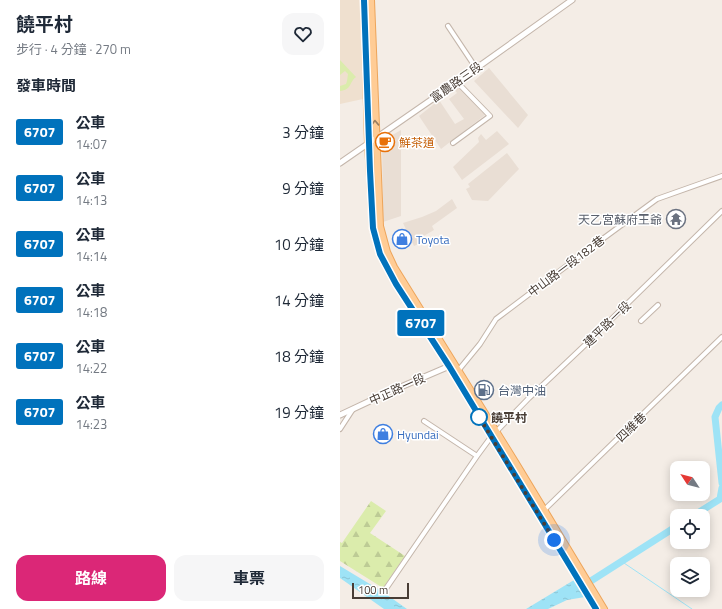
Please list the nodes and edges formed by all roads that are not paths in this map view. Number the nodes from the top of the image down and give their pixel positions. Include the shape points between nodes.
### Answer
1 (364, 0) edge
2 (371, 0) edge
3 (572, 0) edge
4 (448, 26) dead end
5 (476, 68) junction
6 (457, 82) junction
7 (376, 138) junction
8 (368, 143) junction
9 (453, 143) dead end
10 (340, 163) edge
11 (722, 176) edge
12 (722, 211) edge
13 (658, 305) dead end
14 (641, 321) dead end
15 (722, 338) edge
16 (452, 365) junction
17 (456, 373) junction
18 (353, 409) junction
19 (340, 416) edge
20 (424, 421) dead end
21 (340, 429) edge
22 (494, 435) junction
23 (477, 456) junction
24 (545, 511) junction
25 (539, 515) junction
26 (587, 588) junction
27 (385, 590) dead end
28 (596, 609) edge
29 (604, 609) edge

1 - 8 main road
7 -> 2 main road
3 - 5 street, 富農路三段
4 - 5 street
5 - 6 street, 富農路三段
6 - 7 street, 富農路三段
6 - 9 street via 490,116
7 - 8 street, 富農路三段
7 - 16 main road via 380,226 387,252
8 - 10 street, 富農路三段
8 - 16 main road via 373,228 380,254 396,284
11 - 17 street, 中山路一段182巷 via 657,199 605,237 496,319 480,344
12 - 22 street, 建平路一段
13 - 14 street
15 - 24 street, 四維巷
16 - 17 main road
16 - 18 street, 中正路一段
17 - 22 main road
18 - 19 street, 中正路一段
18 - 21 street
20 - 23 street
22 - 23 street, 建平路一段
22 - 24 main road
22 - 25 main road
23 - 27 street, 建平路一段
24 - 25 street, 四維巷
24 - 26 main road via 580,569
25 - 26 main road via 574,573
26 - 28 main road
26 - 29 main road

